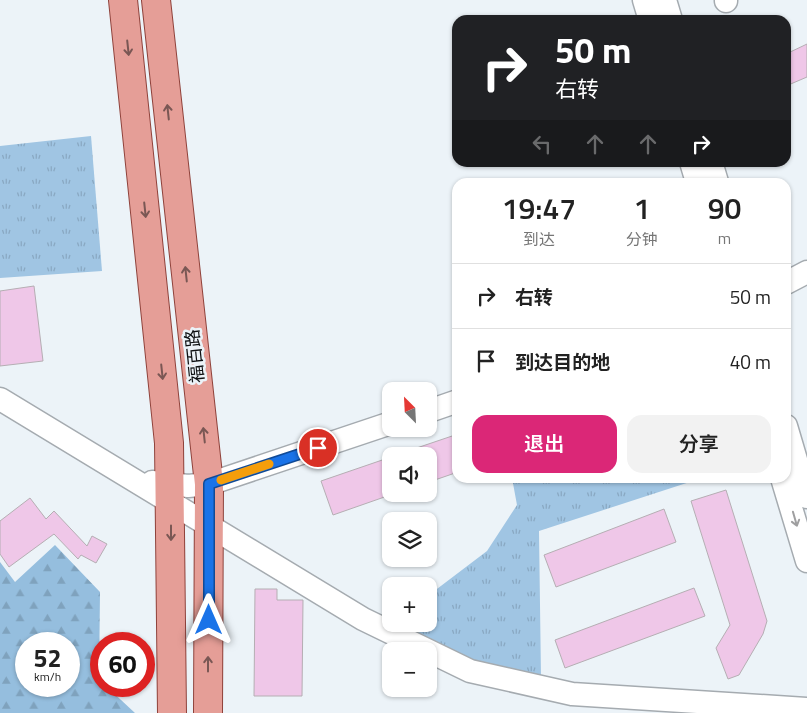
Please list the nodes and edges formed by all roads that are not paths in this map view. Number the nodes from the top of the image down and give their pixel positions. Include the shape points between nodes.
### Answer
1 (123, 0) edge
2 (156, 0) edge
3 (644, 0) edge
4 (666, 0) edge
5 (648, 15) edge
6 (670, 15) edge
7 (807, 272) edge
8 (791, 280) edge
9 (0, 399) edge
10 (452, 403) edge
11 (438, 408) edge
12 (382, 426) edge
13 (791, 443) edge
14 (784, 483) edge
15 (209, 484) junction
16 (171, 494) junction
17 (807, 497) edge
18 (209, 527) junction
19 (807, 561) edge
20 (807, 709) edge
21 (172, 713) edge
22 (208, 713) edge

1 -> 16 main road, 福百路 via 169,443
15 -> 2 main road, 福百路
3 - 5 street
4 - 6 street
7 - 8 street
9 - 16 street via 130,478
10 - 11 street
12 - 15 street
13 - 17 street
14 -> 19 street
15 - 16 street
15 - 18 main road, 福百路
16 - 18 street
16 -> 21 main road, 福百路
18 - 20 street via 363,620 470,671 572,694
22 -> 18 main road, 福百路

